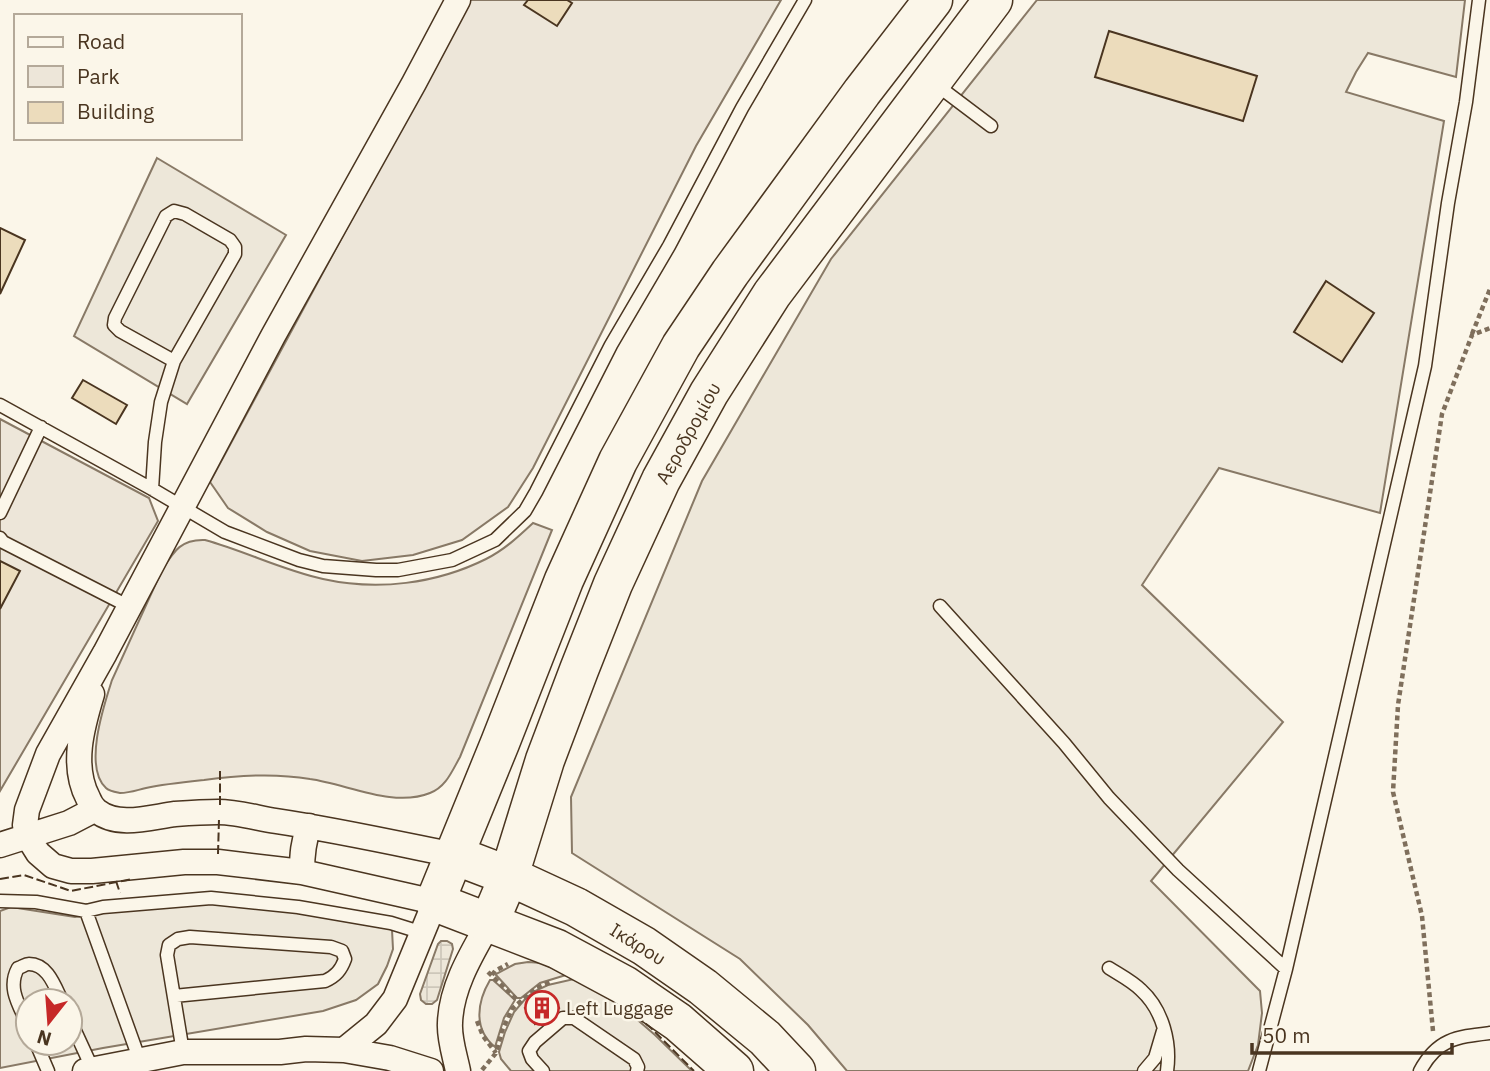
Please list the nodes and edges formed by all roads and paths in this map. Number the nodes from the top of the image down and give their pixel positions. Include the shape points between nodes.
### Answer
1 (458, 0) edge
2 (805, 0) edge
3 (933, 0) edge
4 (993, 0) edge
5 (1479, 0) edge
6 (931, 80) junction
7 (991, 126) dead end
8 (1490, 289) edge
9 (1490, 328) edge
10 (1472, 335) junction
11 (174, 360) junction
12 (0, 405) edge
13 (41, 427) junction
14 (152, 489) junction
15 (183, 507) junction
16 (0, 513) edge
17 (0, 538) edge
18 (940, 606) dead end
19 (128, 607) junction
20 (105, 653) junction
21 (94, 810) junction
22 (309, 826) junction
23 (28, 837) junction
24 (0, 845) edge
25 (454, 855) junction
26 (302, 872) junction
27 (509, 876) junction
28 (0, 901) edge
29 (86, 911) junction
30 (429, 918) junction
31 (489, 923) junction
32 (1109, 968) dead end
33 (1286, 969) junction
34 (492, 975) dead end
35 (559, 980) dead end
36 (56, 987) edge
37 (14, 993) edge
38 (174, 996) junction
39 (519, 1002) junction
40 (1164, 1027) junction
41 (1490, 1033) edge
42 (1434, 1049) junction
43 (344, 1050) junction
44 (183, 1052) junction
45 (280, 1052) junction
46 (140, 1060) junction
47 (89, 1070) edge
48 (247, 1071) edge
49 (431, 1071) edge
50 (458, 1071) edge
51 (481, 1071) edge
52 (543, 1071) edge
53 (637, 1071) edge
54 (734, 1071) edge
55 (796, 1071) edge
56 (1144, 1071) edge
57 (1167, 1071) edge
58 (1259, 1071) edge
59 (1420, 1071) edge

1 - 15 street
2 - 15 lane via 611,345 536,492 525,511 495,540 452,560 398,569 349,569 276,552 225,532
3 - 25 main road via 763,227 681,346 618,461 564,580
4 - 6 main road, Αεροδρομίου
5 - 33 lane via 1425,366
6 - 7 lane
6 - 27 main road, Αεροδρομίου via 772,294 661,480 579,670
8 - 10 path
9 - 10 path
10 - 42 path via 1442,414 1398,705 1394,792 1422,916
11 - 11 lane via 235,254 230,240 174,211 166,216 114,325
11 - 14 lane via 161,402
12 - 13 lane
13 - 14 lane
13 - 16 lane
14 - 15 lane
15 - 19 street
17 - 19 lane
18 - 33 lane via 1169,861
19 - 20 street
20 - 21 street via 86,714 79,764
20 - 23 street via 44,763 27,810
21 - 22 street via 124,820 219,812
21 - 23 street
22 - 25 street
22 - 26 street
23 - 24 street
23 - 26 street via 53,866 71,871 218,862
25 - 27 main road, Ικάρου
25 - 30 main road
26 - 30 street
27 - 31 main road, Αεροδρομίου
27 - 55 main road, Ικάρου via 644,946 704,987
28 - 29 lane via 36,901
29 - 30 lane via 211,898 391,923
29 - 46 lane
30 - 31 main road
30 - 43 street via 395,999 376,1024
31 - 50 street via 466,963 452,1004 449,1025
31 - 54 main road via 557,949 624,985 678,1022
32 - 40 lane via 1141,990
33 - 58 lane
34 - 39 path
35 - 39 path
36 - 37 lane via 42,968 29,964 18,968 13,977
38 - 38 lane via 167,955 169,945 178,939 331,947 342,951 345,959 342,968 325,981
38 - 44 lane
39 - 51 path via 507,1019 496,1053
40 - 56 lane via 1155,1058
40 - 57 lane
41 - 42 lane via 1447,1041
42 - 59 lane
43 - 45 street
43 - 49 street
44 - 45 street
44 - 46 street
45 - 48 street
46 - 47 street
52 - 53 lane via 529,1051 568,1017 634,1059

